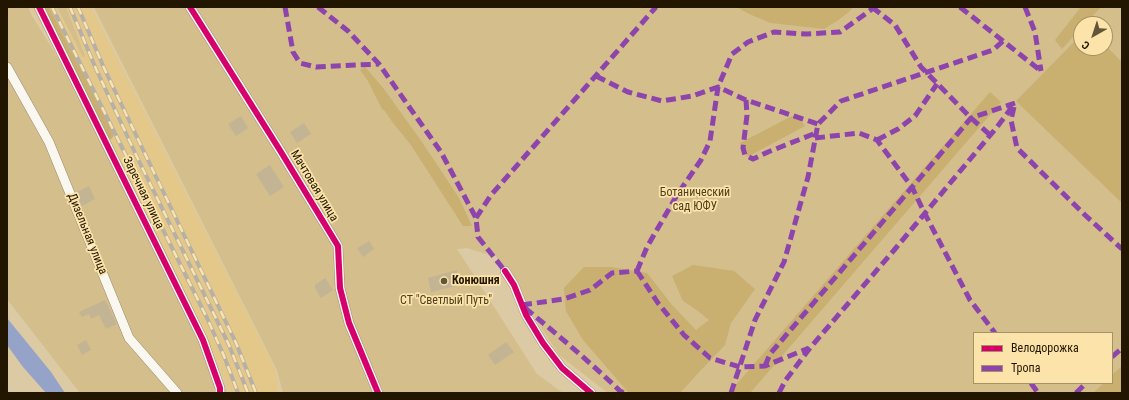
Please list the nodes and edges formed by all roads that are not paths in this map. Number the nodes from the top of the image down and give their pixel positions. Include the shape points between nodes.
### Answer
1 (38, 7) edge
2 (190, 7) edge
3 (7, 68) edge
4 (505, 271) dead end
5 (177, 393) edge
6 (220, 393) edge
7 (378, 393) edge
8 (591, 393) edge

1 - 6 street, Заречная улица via 203,340
2 - 7 street, Мачтовая улица via 338,246 340,288 349,323
3 - 5 street, Дизельная улица via 49,142 129,338
4 - 8 street via 543,344 562,368

